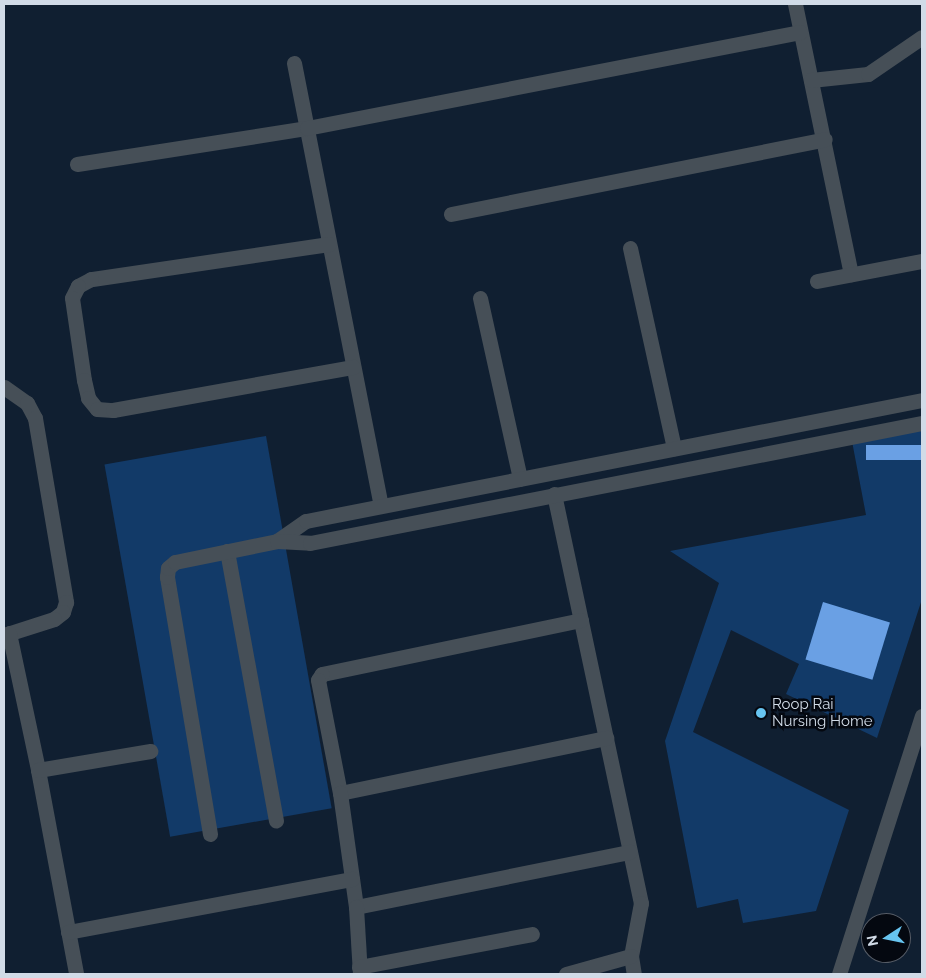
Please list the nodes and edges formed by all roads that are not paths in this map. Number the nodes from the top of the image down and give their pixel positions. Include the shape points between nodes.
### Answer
1 (795, 4) edge
2 (800, 32) junction
3 (922, 37) edge
4 (294, 63) dead end
5 (811, 80) junction
6 (306, 128) junction
7 (825, 140) junction
8 (77, 164) dead end
9 (451, 214) dead end
10 (329, 244) junction
11 (630, 248) dead end
12 (922, 261) edge
13 (851, 274) junction
14 (817, 281) dead end
15 (480, 298) dead end
16 (353, 367) junction
17 (4, 388) edge
18 (922, 400) edge
19 (922, 424) edge
20 (674, 448) junction
21 (520, 479) junction
22 (554, 494) junction
23 (380, 506) junction
24 (278, 541) junction
25 (227, 551) junction
26 (581, 620) junction
27 (6, 634) edge
28 (922, 716) edge
29 (606, 738) junction
30 (150, 751) dead end
31 (38, 770) junction
32 (340, 793) junction
33 (276, 821) dead end
34 (210, 834) dead end
35 (630, 852) junction
36 (352, 879) junction
37 (356, 907) junction
38 (68, 932) junction
39 (532, 934) dead end
40 (631, 956) junction
41 (360, 971) edge
42 (76, 974) edge
43 (566, 974) edge
44 (634, 974) edge
45 (839, 974) edge

1 - 2 street
2 - 5 street
2 - 6 street
3 - 5 street via 868,74
4 - 6 street
5 - 7 street
6 - 8 street
6 - 10 street
7 - 9 street
7 - 13 street
10 - 16 street
10 - 16 street via 90,279 78,286 72,298 84,380 88,398 97,409 112,410
11 - 20 street
12 - 13 street
13 - 14 street
15 - 21 street
16 - 23 street
17 - 27 street via 27,403 35,418 66,602 63,612 54,619
18 - 20 street
19 - 22 street
20 - 21 street
21 - 23 street
22 - 24 street via 310,542
22 - 26 street
23 - 24 street via 306,521
24 - 25 street
25 - 33 street
25 - 34 street via 175,562 168,568 167,577
26 - 29 street
26 - 32 street via 322,674 318,680
27 - 31 street
28 - 45 street
29 - 32 street
29 - 35 street
30 - 31 street
31 - 38 street
32 - 36 street
35 - 37 street
35 - 40 street via 641,903
36 - 37 street
36 - 38 street
37 - 41 street
38 - 42 street
39 - 41 street
40 - 43 street
40 - 44 street

